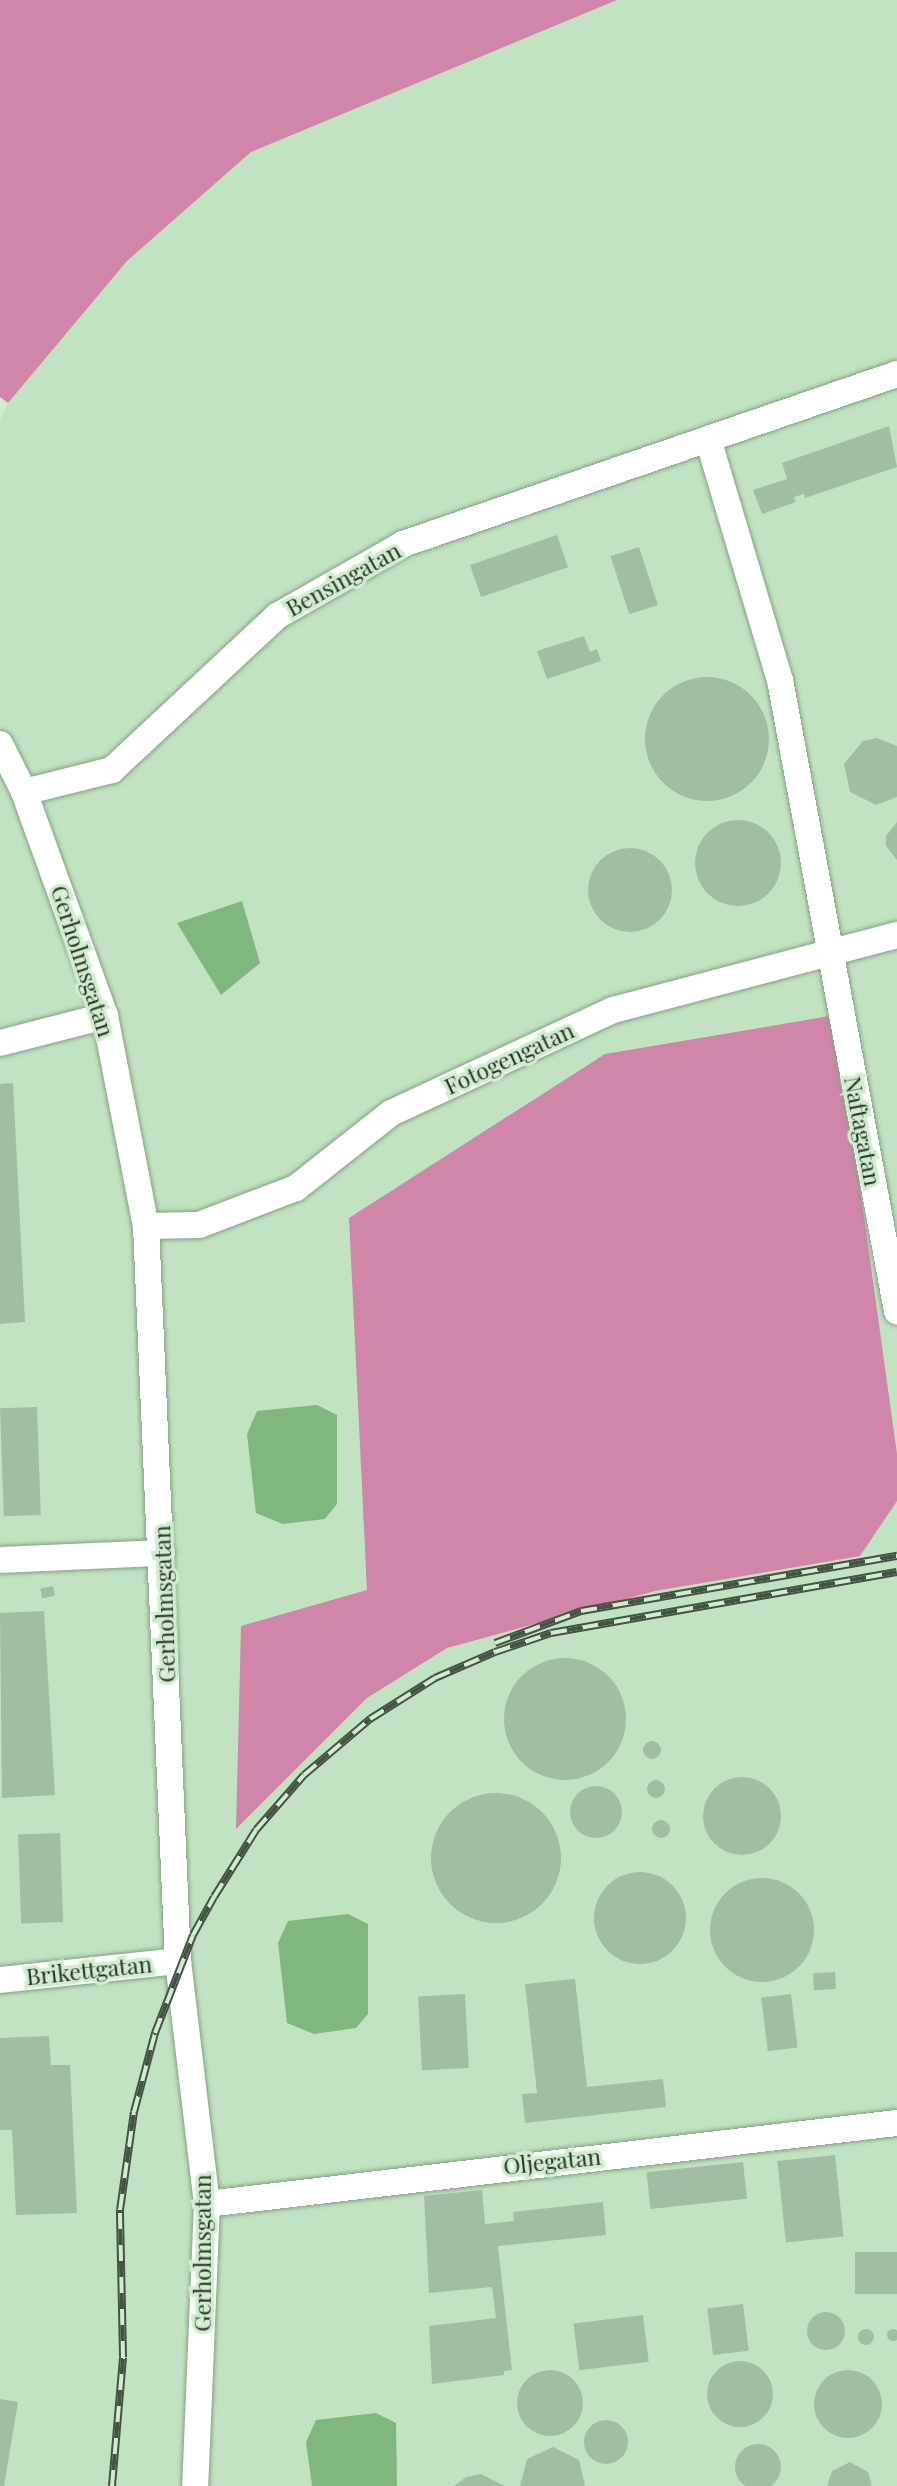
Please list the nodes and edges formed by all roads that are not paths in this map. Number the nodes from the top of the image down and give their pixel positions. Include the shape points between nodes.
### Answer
1 (897, 374) edge
2 (708, 439) junction
3 (0, 744) edge
4 (24, 792) junction
5 (897, 934) edge
6 (830, 951) junction
7 (105, 1016) junction
8 (0, 1043) edge
9 (146, 1226) junction
10 (897, 1311) edge
11 (162, 1553) junction
12 (0, 1560) edge
13 (178, 1961) junction
14 (0, 1980) edge
15 (897, 2123) edge
16 (207, 2204) junction
17 (195, 2486) edge

1 - 2 lane, Bensingatan
2 - 4 lane, Bensingatan via 403,544 277,616 112,771
2 - 6 lane via 780,680
3 - 4 lane, Gerholmsgatan
4 - 7 lane, Gerholmsgatan
5 - 6 lane, Fotogengatan
6 - 9 lane, Fotogengatan via 613,1010 391,1113 296,1188 199,1225
6 - 10 lane, Naftagatan
7 - 8 lane
7 - 9 lane, Gerholmsgatan
9 - 11 lane, Gerholmsgatan
11 - 12 lane
11 - 13 lane, Gerholmsgatan
13 - 14 lane, Brikettgatan
13 - 16 lane, Gerholmsgatan
15 - 16 lane, Oljegatan
16 - 17 lane, Gerholmsgatan

